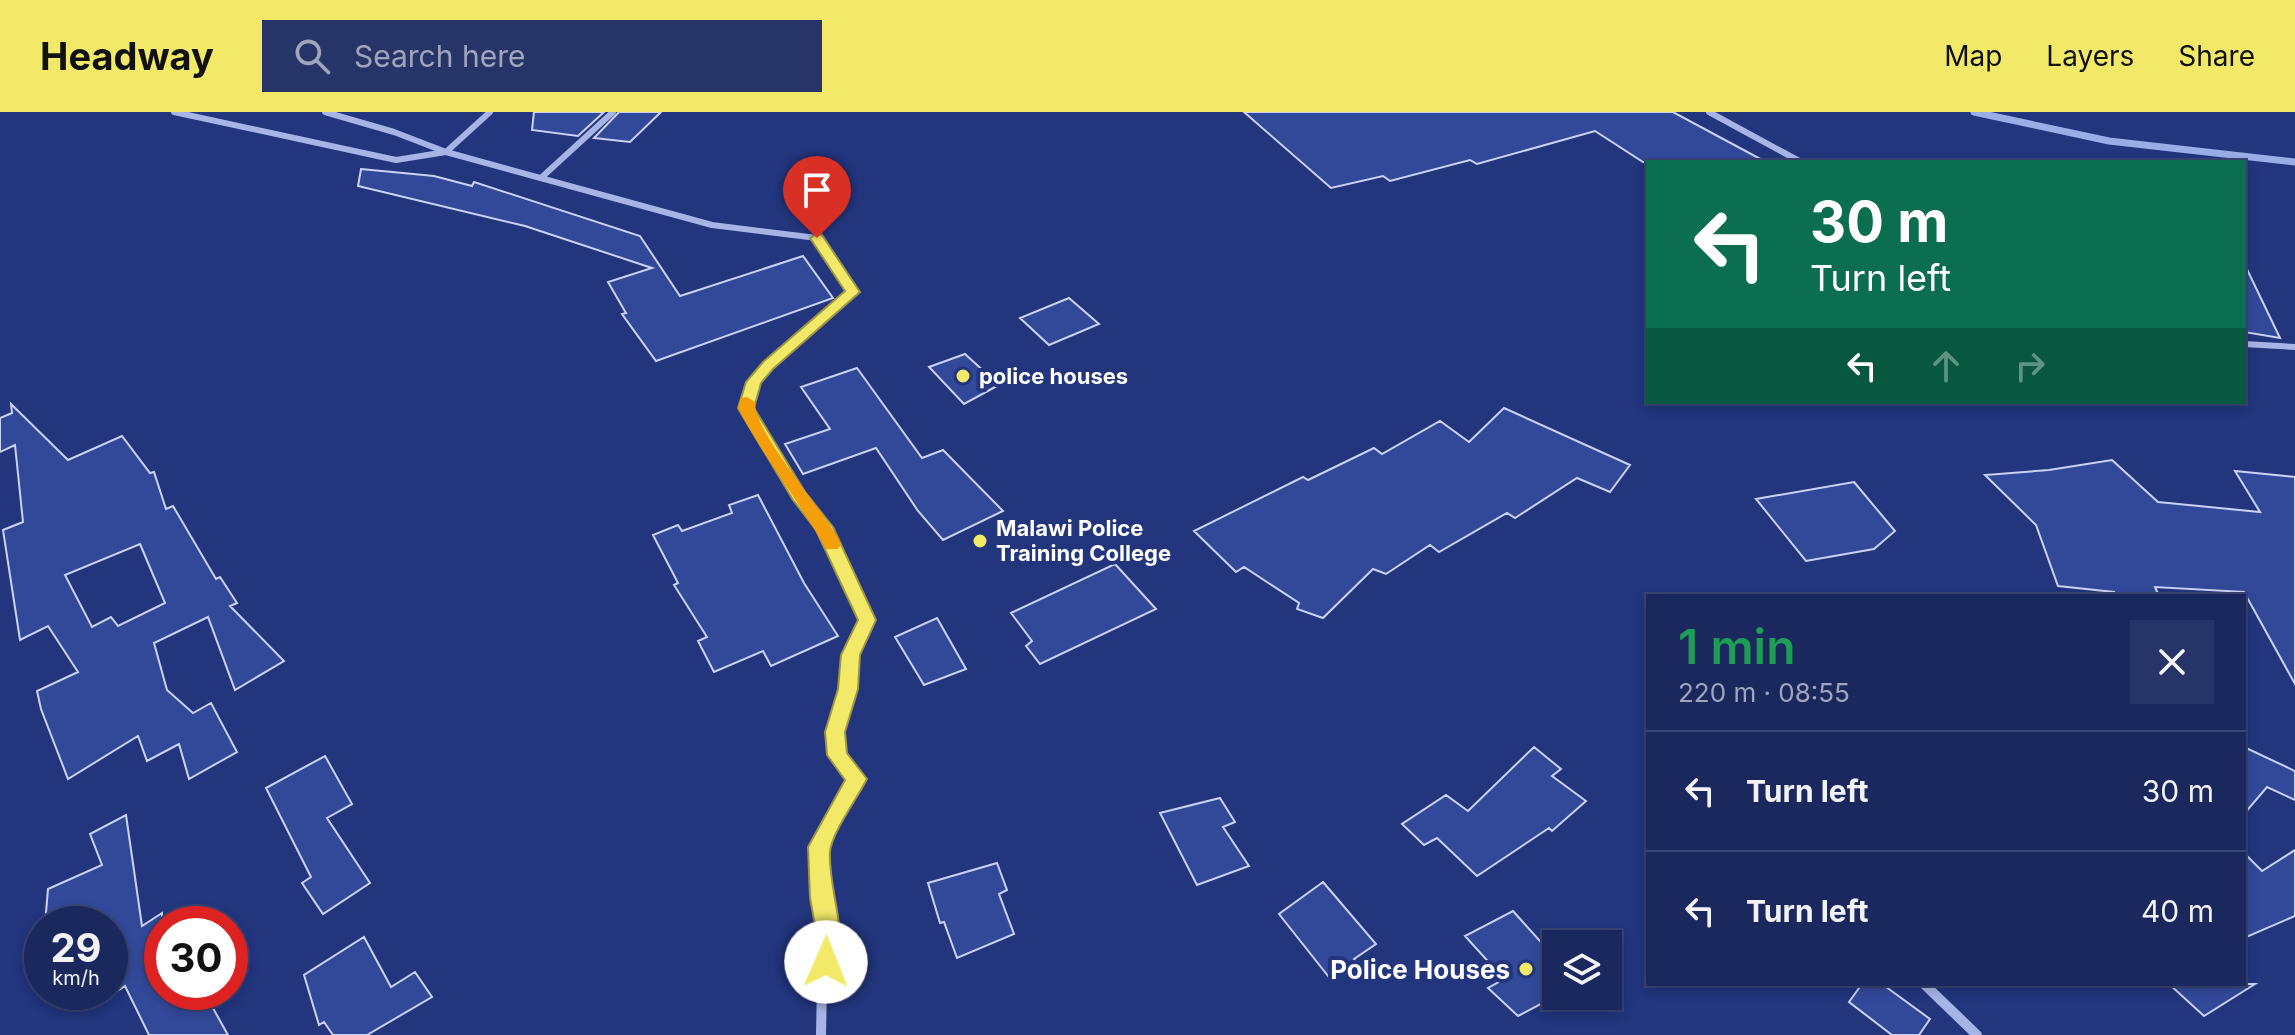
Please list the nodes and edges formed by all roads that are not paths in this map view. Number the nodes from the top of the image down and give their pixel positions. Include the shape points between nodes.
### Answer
1 (174, 112) edge
2 (325, 112) edge
3 (490, 112) edge
4 (613, 112) edge
5 (1709, 112) edge
6 (446, 152) junction
7 (1797, 160) edge
8 (542, 177) junction
9 (2246, 344) edge
10 (2295, 347) edge
11 (1926, 986) edge
12 (821, 1035) edge
13 (1977, 1035) edge

1 - 6 street via 396,160
2 - 6 street
3 - 6 street
4 - 8 street
5 - 7 street
6 - 8 street
8 - 12 street via 712,225 817,238 853,292 768,366 754,382 746,408 824,527 867,620 850,655 848,689 835,732 837,755 856,779 819,847 830,941
9 - 10 street
11 - 13 street

